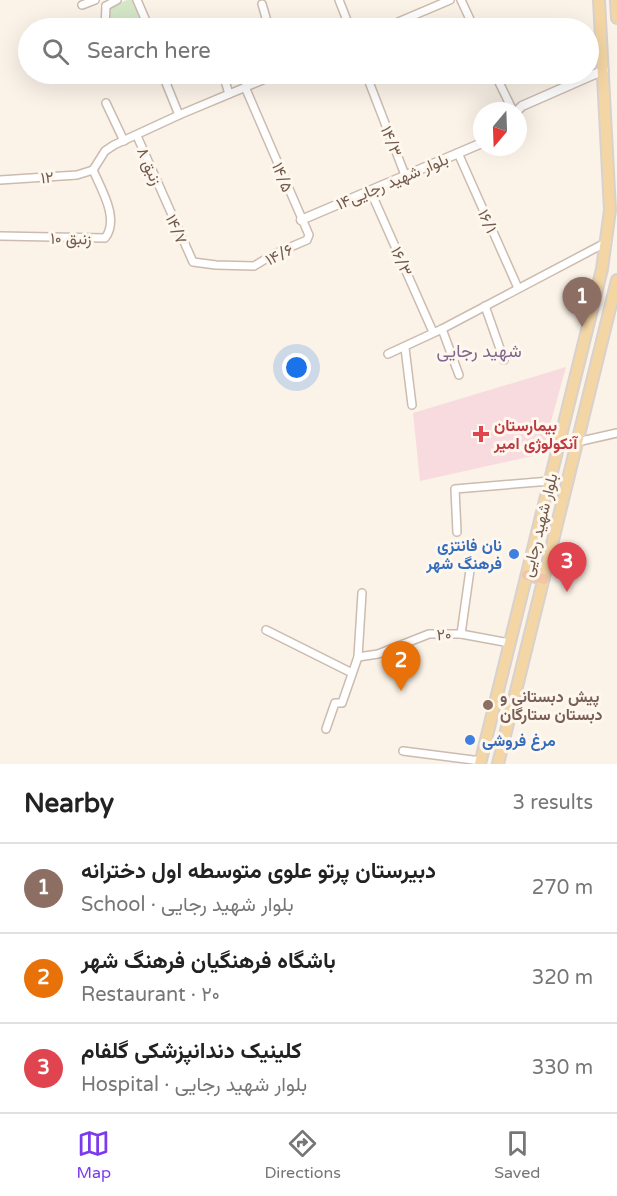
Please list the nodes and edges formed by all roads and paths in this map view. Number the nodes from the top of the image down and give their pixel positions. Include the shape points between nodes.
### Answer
1 (97, 0) edge
2 (137, 0) edge
3 (339, 0) edge
4 (450, 0) edge
5 (461, 0) edge
6 (599, 0) edge
7 (616, 0) edge
8 (112, 2) edge
9 (262, 4) dead end
10 (82, 5) dead end
11 (108, 18) edge
12 (145, 18) edge
13 (266, 18) edge
14 (346, 18) edge
15 (408, 18) edge
16 (469, 18) edge
17 (617, 18) edge
18 (604, 70) junction
19 (599, 72) edge
20 (166, 84) edge
21 (226, 84) edge
22 (252, 84) edge
23 (370, 84) edge
24 (500, 84) edge
25 (572, 84) edge
26 (245, 87) junction
27 (229, 94) junction
28 (510, 102) edge
29 (106, 103) dead end
30 (527, 104) edge
31 (179, 115) junction
32 (137, 136) junction
33 (123, 141) junction
34 (473, 147) edge
35 (458, 153) junction
36 (93, 170) junction
37 (405, 175) junction
38 (0, 180) edge
39 (370, 190) junction
40 (163, 196) joint
41 (302, 220) junction
42 (0, 236) edge
43 (607, 242) junction
44 (193, 262) joint
45 (617, 280) edge
46 (518, 288) junction
47 (485, 306) junction
48 (442, 329) junction
49 (433, 332) junction
50 (405, 348) junction
51 (388, 354) dead end
52 (504, 360) dead end
53 (459, 375) dead end
54 (412, 405) dead end
55 (617, 433) edge
56 (577, 442) junction
57 (550, 481) junction
58 (457, 532) dead end
59 (471, 570) dead end
60 (527, 575) junction
61 (544, 579) junction
62 (362, 593) dead end
63 (266, 630) dead end
64 (461, 634) junction
65 (510, 642) junction
66 (358, 657) junction
67 (352, 673) junction
68 (326, 729) dead end
69 (403, 751) dead end
70 (480, 763) edge
71 (498, 764) edge

1 - 8 street
1 - 10 street
2 - 12 street
3 - 14 street
4 - 15 street
5 - 16 street
6 - 18 main road, بلوار شهید رجایی
7 - 17 main road
8 - 11 street
9 - 13 street
18 - 19 street
18 - 43 main road, بلوار شهید رجایی via 610,210
20 - 31 street
21 - 27 street
22 - 26 street
23 - 37 street, ۱۴/۳
24 - 28 street
25 - 30 street
26 - 27 street
26 - 41 street, ۱۴/۵
27 - 31 street
29 - 33 street
31 - 32 street
32 - 33 street
32 - 40 street, زنبق ۸
33 - 36 street via 105,151
34 - 35 street, بلوار شهید رجایی۱۴
35 - 37 street, بلوار شهید رجایی۱۴
35 - 46 street, ۱۶/۱
36 - 38 street, ۱۲ via 77,175
36 - 42 street, زنبق ۱۰ via 110,212 110,228 105,238
37 - 39 street, بلوار شهید رجایی۱۴
39 - 41 street, بلوار شهید رجایی۱۴
39 - 49 street, ۱۶/۳
40 - 44 street, ۱۴/۷
41 - 44 street, ۱۴/۶ via 309,235 307,240 254,266
43 - 46 street
43 - 57 main road, بلوار شهید رجایی
45 - 56 main road, بلوار شهید رجایی
46 - 47 street
47 - 48 street
47 - 52 street
48 - 49 street
48 - 53 street
49 - 50 street
50 - 51 street
50 - 54 street
55 - 56 street
56 - 61 main road, بلوار شهید رجایی
57 - 58 street via 455,489
57 - 60 main road, بلوار شهید رجایی
59 - 64 street
60 - 61 highway
60 - 65 main road, بلوار شهید رجایی
61 - 71 main road, بلوار شهید رجایی
62 - 66 street
63 - 67 street
64 - 65 street, ۲۰
64 - 66 street, ۲۰ via 429,634 378,654
65 - 70 main road, بلوار شهید رجایی
66 - 67 street
67 - 68 street via 342,703 335,703
69 - 70 street

